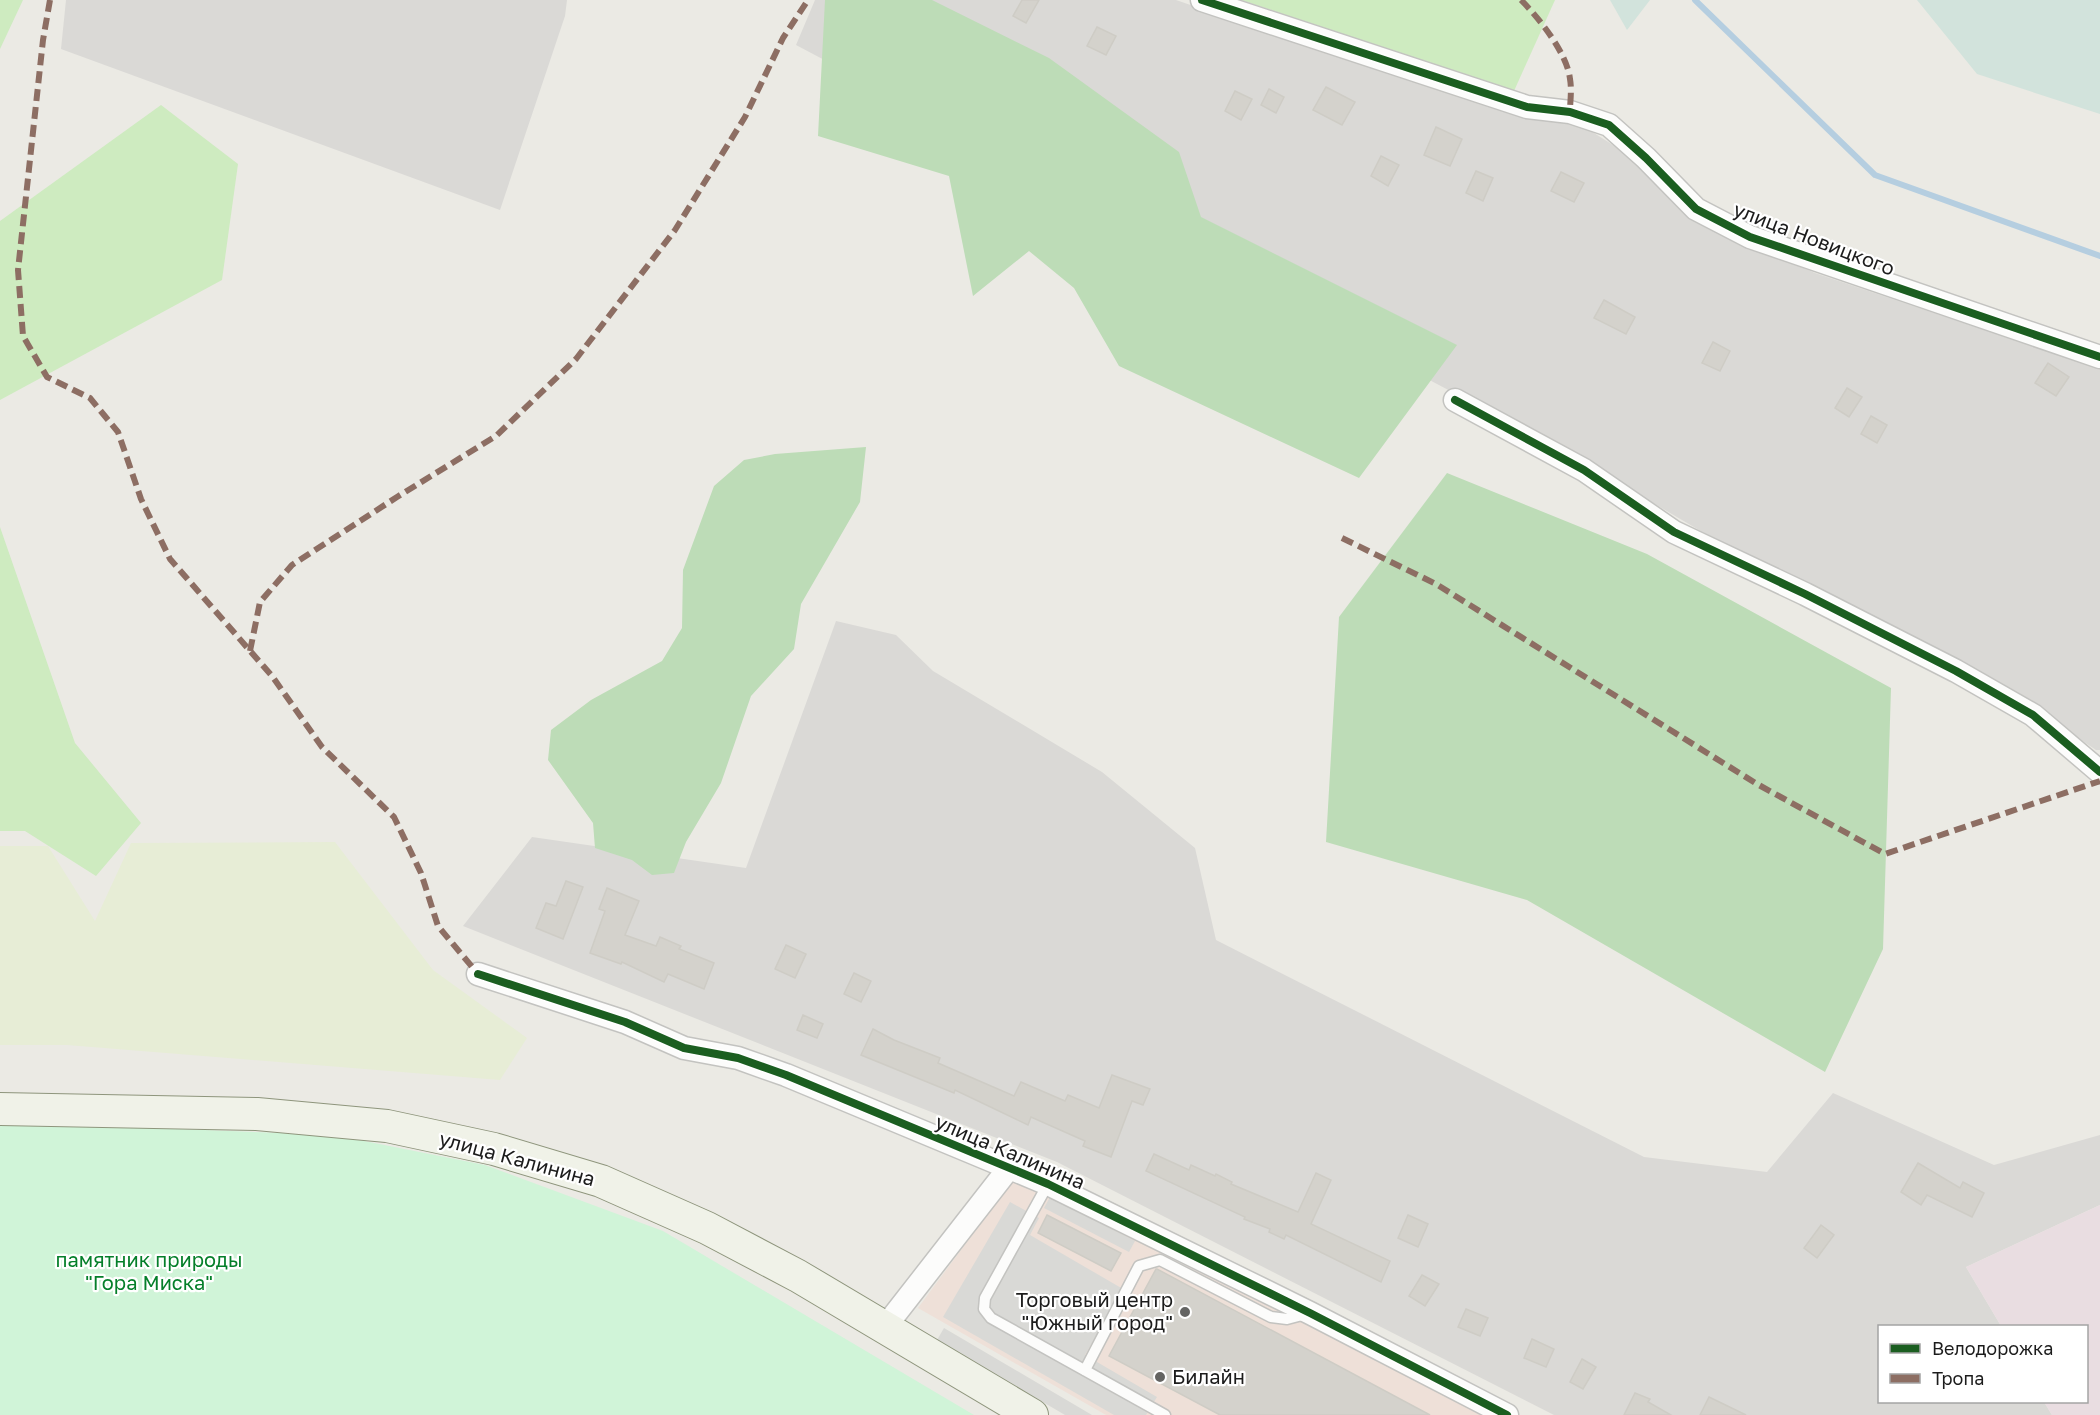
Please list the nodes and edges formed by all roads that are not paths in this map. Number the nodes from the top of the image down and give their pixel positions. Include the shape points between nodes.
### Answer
1 (1202, 0) edge
2 (2100, 357) edge
3 (1455, 400) dead end
4 (2100, 772) edge
5 (478, 974) dead end
6 (0, 1109) edge
7 (1009, 1168) junction
8 (1048, 1184) junction
9 (1310, 1313) junction
10 (885, 1328) junction
11 (1084, 1370) junction
12 (1032, 1415) edge
13 (1165, 1415) edge
14 (1508, 1415) edge

1 - 2 street, улица Новицкого via 1527,107 1570,112 1609,125 1696,209 1750,237
3 - 4 street via 1584,470 1674,532 1956,671 2033,716
5 - 7 street, улица Калинина via 625,1022 684,1048 738,1058
6 - 10 main road, улица Калинина via 269,1115 387,1126 494,1149 601,1181 707,1228
7 - 8 street, улица Калинина
7 - 10 street
8 - 9 street, улица Калинина
8 - 11 lane via 985,1298 984,1309 991,1318
9 - 11 lane via 1287,1319 1270,1317 1160,1260 1139,1266
9 - 14 street, улица Калинина
10 - 12 main road, улица Калинина
11 - 13 lane

